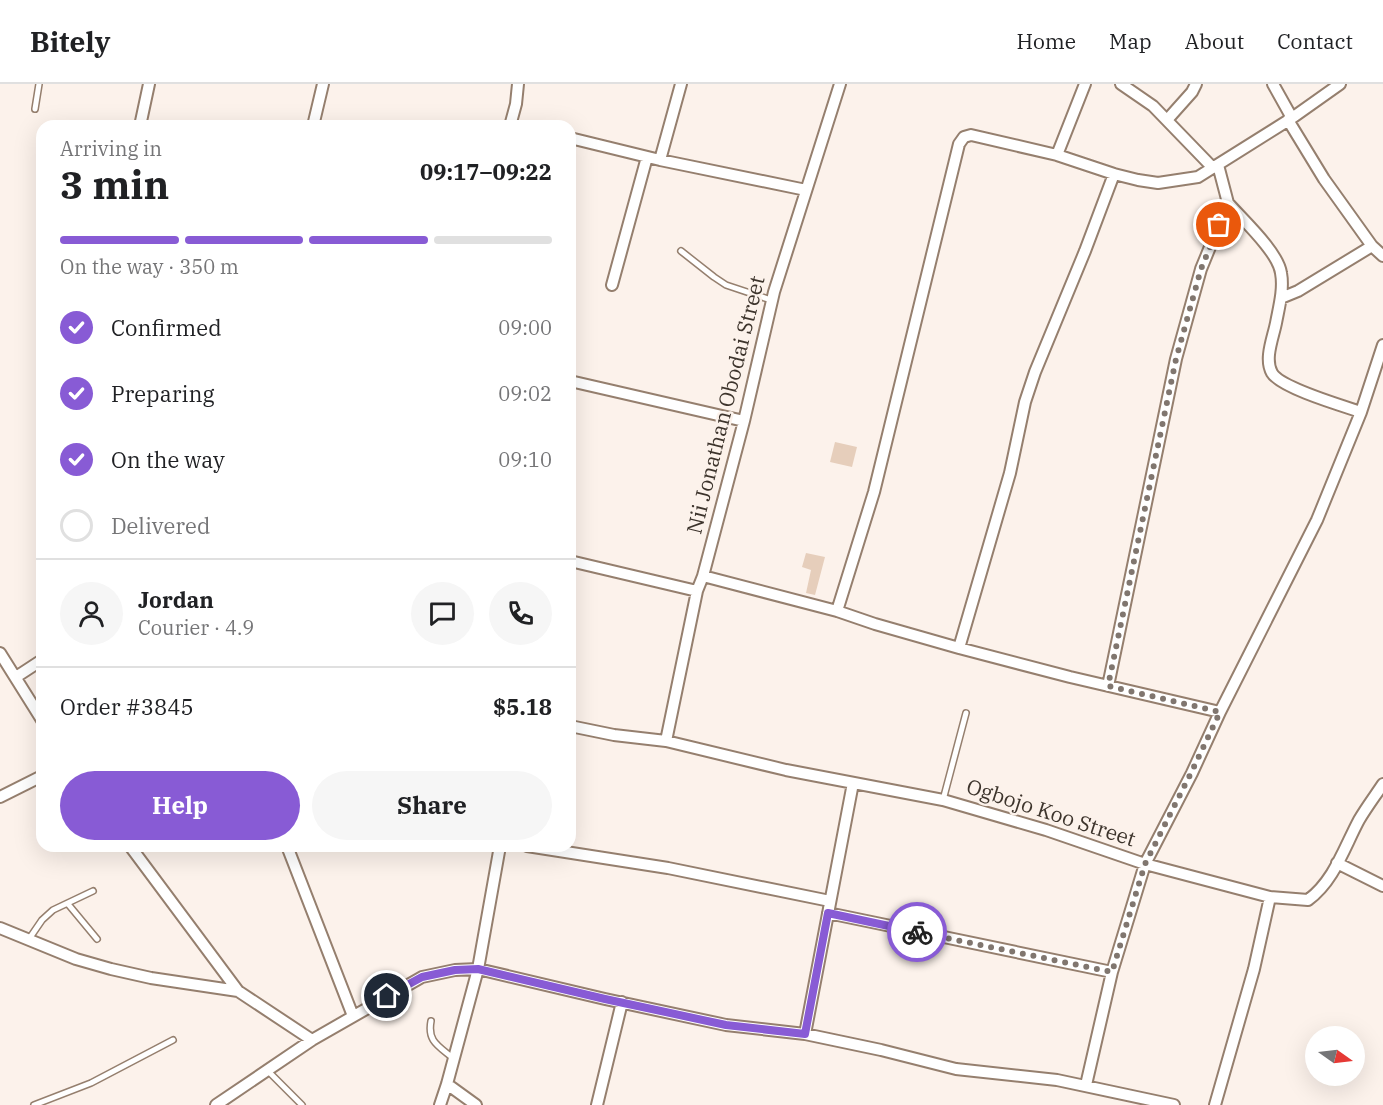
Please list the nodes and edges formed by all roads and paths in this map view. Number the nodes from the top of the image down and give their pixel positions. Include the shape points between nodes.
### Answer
1 (39, 84) edge
2 (149, 84) edge
3 (322, 84) edge
4 (518, 84) edge
5 (681, 84) edge
6 (840, 84) edge
7 (1085, 84) edge
8 (1121, 84) edge
9 (1196, 84) edge
10 (1273, 84) edge
11 (1340, 84) edge
12 (35, 109) dead end
13 (1290, 119) junction
14 (141, 120) edge
15 (314, 120) edge
16 (514, 120) edge
17 (1167, 120) junction
18 (576, 139) edge
19 (1057, 155) junction
20 (647, 157) junction
21 (660, 160) junction
22 (1215, 166) junction
23 (1114, 174) junction
24 (806, 190) junction
25 (1228, 203) junction
26 (1372, 246) junction
27 (681, 251) dead end
28 (1383, 256) edge
29 (612, 285) dead end
30 (1281, 298) junction
31 (771, 300) junction
32 (1383, 345) edge
33 (576, 382) edge
34 (1361, 412) junction
35 (744, 421) junction
36 (576, 562) edge
37 (703, 576) junction
38 (698, 591) junction
39 (837, 611) junction
40 (959, 648) junction
41 (0, 653) edge
42 (36, 664) edge
43 (16, 677) junction
44 (1108, 686) junction
45 (36, 710) edge
46 (1220, 712) junction
47 (966, 713) dead end
48 (576, 727) edge
49 (666, 741) junction
50 (36, 779) edge
51 (853, 783) junction
52 (1381, 792) edge
53 (0, 797) edge
54 (943, 800) junction
55 (134, 852) edge
56 (289, 852) edge
57 (499, 852) edge
58 (565, 852) edge
59 (1337, 862) junction
60 (1145, 864) junction
61 (1383, 886) edge
62 (93, 891) dead end
63 (1270, 897) junction
64 (830, 901) junction
65 (68, 903) junction
66 (828, 913) junction
67 (0, 928) edge
68 (97, 939) dead end
69 (29, 940) junction
70 (478, 969) junction
71 (1112, 972) junction
72 (238, 992) junction
73 (622, 1002) junction
74 (353, 1016) junction
75 (431, 1021) dead end
76 (805, 1034) junction
77 (173, 1040) dead end
78 (312, 1040) junction
79 (454, 1059) junction
80 (267, 1069) junction
81 (447, 1084) junction
82 (1086, 1085) junction
83 (34, 1105) edge
84 (216, 1105) edge
85 (302, 1105) edge
86 (440, 1105) edge
87 (476, 1105) edge
88 (597, 1105) edge
89 (1174, 1105) edge
90 (1215, 1105) edge

1 - 12 lane
2 - 14 street
3 - 15 street
4 - 16 street
5 - 21 street
6 - 24 street, Nii Jonathan Obodai Street
7 - 19 street
8 - 17 street
9 - 17 street
10 - 13 street
11 - 13 street
13 - 22 street
13 - 26 street via 1324,179
17 - 22 street
18 - 20 street
19 - 23 street
19 - 39 street via 971,135 959,144 874,492
20 - 21 street
20 - 29 street
21 - 24 street
22 - 23 street via 1198,177 1158,183
22 - 25 street
23 - 40 street via 1025,402 1010,473
24 - 31 street, Nii Jonathan Obodai Street
25 - 30 street via 1274,256 1281,272
25 - 44 street via 1201,269 1176,359
26 - 28 street
26 - 30 street
27 - 31 lane via 726,285
30 - 34 street via 1269,359 1272,374 1284,383
31 - 35 street, Nii Jonathan Obodai Street
32 - 34 street
33 - 35 street
34 - 46 street via 1317,519
35 - 37 street, Nii Jonathan Obodai Street
36 - 38 street
37 - 38 street, Nii Jonathan Obodai Street
37 - 39 street
38 - 49 street, Nii Jonathan Obodai Street
39 - 40 street
40 - 44 street
41 - 43 street
42 - 43 street
43 - 45 street
44 - 46 street
46 - 60 street
47 - 54 lane
48 - 49 street
49 - 51 street, Ogbojo Koo Street
50 - 53 street
51 - 54 street, Ogbojo Koo Street
51 - 64 street
52 - 59 street, Ogbojo Koo Street via 1359,820
54 - 60 street, Ogbojo Koo Street
55 - 72 street
56 - 74 street
57 - 70 street
58 - 64 street
59 - 61 street
59 - 63 street, Ogbojo Koo Street via 1318,893 1308,900
60 - 63 street, Ogbojo Koo Street
60 - 71 street
62 - 65 lane
63 - 90 street
64 - 66 street
65 - 68 lane
65 - 69 lane via 42,920
66 - 71 street
66 - 76 street
67 - 69 street
69 - 72 street via 111,969
70 - 73 street
70 - 74 street via 422,977
70 - 79 street
71 - 82 street
72 - 78 street
73 - 76 street via 726,1025
73 - 88 street
74 - 78 street
75 - 79 lane via 431,1039
76 - 82 street via 956,1069
77 - 83 lane via 91,1083
78 - 80 street
79 - 81 street
80 - 84 street
80 - 85 lane
81 - 86 street
81 - 87 street
82 - 89 street

